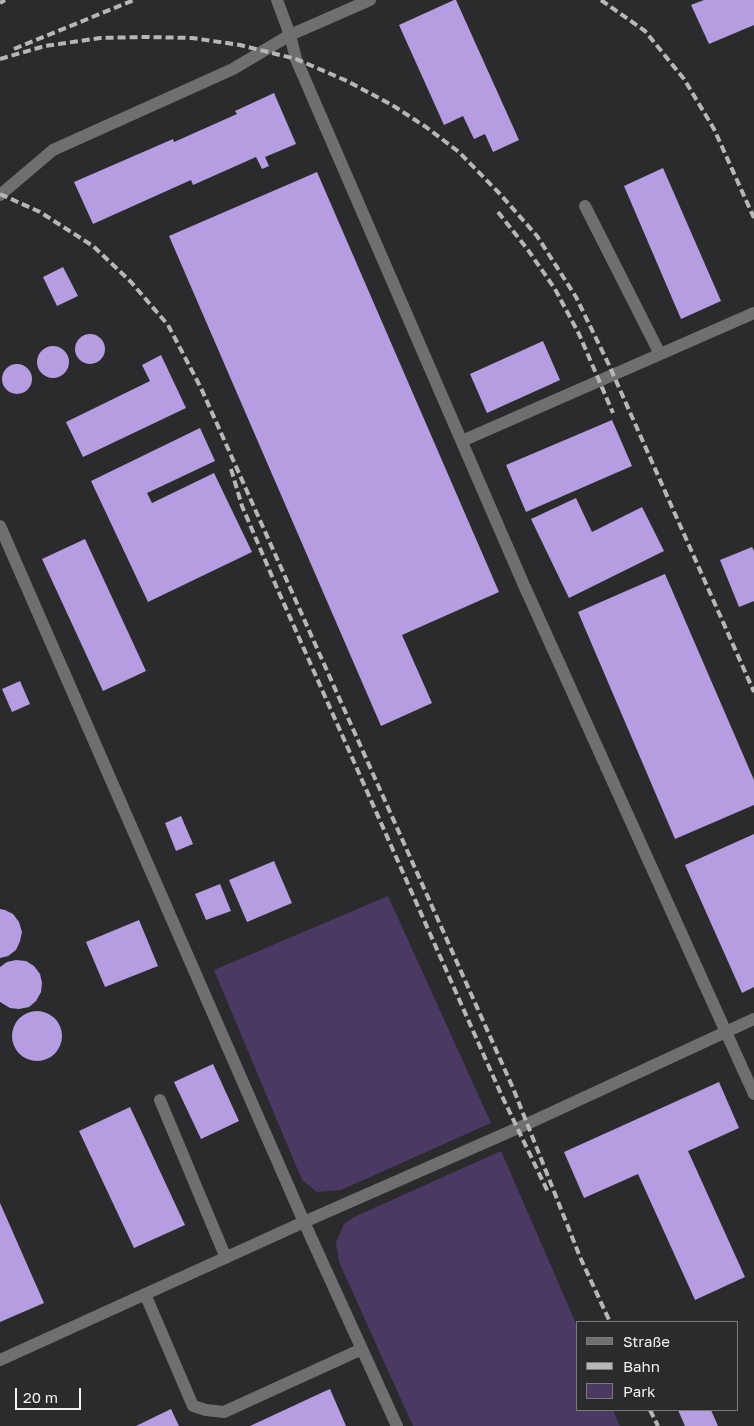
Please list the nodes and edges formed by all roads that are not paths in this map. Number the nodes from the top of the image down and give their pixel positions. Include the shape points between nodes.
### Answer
1 (277, 0) edge
2 (370, 0) edge
3 (290, 35) junction
4 (0, 195) edge
5 (586, 206) dead end
6 (754, 313) edge
7 (660, 354) junction
8 (462, 440) junction
9 (0, 526) edge
10 (754, 1019) edge
11 (726, 1031) junction
12 (754, 1094) edge
13 (160, 1100) dead end
14 (304, 1222) junction
15 (226, 1258) junction
16 (145, 1294) junction
17 (362, 1349) junction
18 (0, 1360) edge
19 (396, 1426) edge

1 - 3 lane
2 - 3 lane
3 - 4 lane via 233,69 53,150
3 - 8 lane via 296,59
5 - 7 lane
6 - 7 lane
7 - 8 lane
8 - 11 lane
9 - 14 lane
10 - 11 lane
11 - 12 lane
11 - 14 lane via 527,1124
13 - 15 lane
14 - 15 lane
14 - 17 lane
15 - 16 lane
16 - 17 lane via 193,1406 206,1410 224,1412
16 - 18 lane
17 - 19 lane

